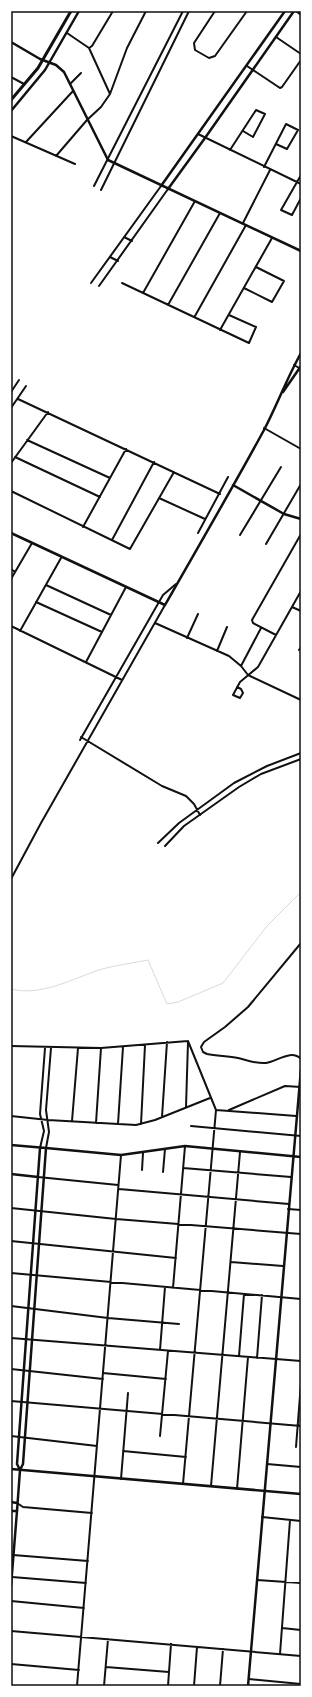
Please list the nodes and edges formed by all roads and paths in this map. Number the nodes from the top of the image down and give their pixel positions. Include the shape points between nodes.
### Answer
1 (71, 11) edge
2 (79, 11) edge
3 (113, 11) edge
4 (146, 11) edge
5 (183, 11) edge
6 (189, 11) edge
7 (215, 11) edge
8 (247, 11) edge
9 (285, 11) edge
10 (295, 11) edge
11 (301, 15) edge
12 (67, 33) junction
13 (276, 37) junction
14 (11, 42) edge
15 (89, 48) junction
16 (301, 54) edge
17 (42, 60) junction
18 (301, 60) edge
19 (50, 62) junction
20 (247, 66) junction
21 (253, 70) junction
22 (82, 73) dead end
23 (11, 77) edge
24 (25, 84) junction
25 (70, 84) junction
26 (73, 91) junction
27 (110, 94) junction
28 (11, 100) edge
29 (11, 111) edge
30 (88, 120) junction
31 (243, 131) junction
32 (198, 134) junction
33 (11, 136) edge
34 (206, 138) junction
35 (26, 142) junction
36 (276, 144) junction
37 (230, 150) junction
38 (56, 156) junction
39 (108, 160) junction
40 (114, 163) junction
41 (75, 164) dead end
42 (264, 167) junction
43 (270, 170) junction
44 (301, 175) edge
45 (297, 182) junction
46 (301, 184) edge
47 (94, 186) dead end
48 (161, 186) junction
49 (168, 189) junction
50 (101, 190) dead end
51 (301, 198) edge
52 (195, 201) junction
53 (220, 213) junction
54 (244, 224) junction
55 (124, 237) junction
56 (272, 238) junction
57 (132, 241) junction
58 (301, 251) edge
59 (110, 257) junction
60 (118, 261) junction
61 (256, 267) junction
62 (91, 283) dead end
63 (122, 284) dead end
64 (99, 286) dead end
65 (244, 288) junction
66 (143, 293) junction
67 (168, 304) junction
68 (229, 314) junction
69 (194, 317) junction
70 (220, 330) junction
71 (301, 353) edge
72 (294, 365) junction
73 (301, 368) edge
74 (19, 380) dead end
75 (26, 386) dead end
76 (11, 392) edge
77 (282, 394) junction
78 (18, 399) junction
79 (11, 408) edge
80 (48, 412) junction
81 (264, 428) junction
82 (28, 440) junction
83 (126, 449) junction
84 (301, 449) edge
85 (15, 457) junction
86 (154, 462) junction
87 (11, 463) edge
88 (281, 467) dead end
89 (174, 472) junction
90 (228, 477) dead end
91 (110, 478) junction
92 (301, 484) edge
93 (233, 486) junction
94 (11, 492) edge
95 (220, 494) junction
96 (100, 497) junction
97 (159, 498) junction
98 (260, 502) junction
99 (284, 514) junction
100 (205, 519) junction
101 (301, 519) edge
102 (83, 527) junction
103 (11, 533) edge
104 (198, 533) dead end
105 (301, 534) edge
106 (240, 535) dead end
107 (112, 540) junction
108 (32, 543) junction
109 (266, 544) dead end
110 (61, 558) junction
111 (11, 570) edge
112 (15, 572) junction
113 (11, 579) edge
114 (178, 582) junction
115 (46, 585) junction
116 (126, 587) junction
117 (301, 591) edge
118 (36, 602) junction
119 (159, 602) junction
120 (165, 605) junction
121 (292, 607) junction
122 (301, 611) edge
123 (198, 614) dead end
124 (111, 615) junction
125 (155, 623) junction
126 (11, 626) edge
127 (227, 627) dead end
128 (261, 627) junction
129 (20, 631) junction
130 (102, 632) junction
131 (276, 635) junction
132 (187, 638) junction
133 (301, 647) edge
134 (299, 650) dead end
135 (217, 651) junction
136 (86, 662) junction
137 (241, 666) junction
138 (248, 674) junction
139 (116, 677) junction
140 (122, 680) junction
141 (237, 687) junction
142 (301, 700) edge
143 (88, 741) junction
144 (301, 753) edge
145 (301, 759) edge
146 (197, 810) junction
147 (200, 815) junction
148 (158, 843) dead end
149 (165, 846) dead end
150 (11, 879) edge
151 (301, 943) edge
152 (188, 1041) junction
153 (167, 1042) junction
154 (145, 1045) junction
155 (11, 1046) edge
156 (45, 1047) junction
157 (51, 1047) junction
158 (123, 1047) junction
159 (78, 1048) junction
160 (101, 1048) junction
161 (301, 1059) edge
162 (301, 1069) edge
163 (300, 1087) edge
164 (211, 1098) junction
165 (299, 1103) edge
166 (186, 1107) junction
167 (216, 1110) junction
168 (229, 1110) junction
169 (11, 1116) edge
170 (162, 1117) junction
171 (296, 1118) junction
172 (41, 1119) junction
173 (48, 1120) junction
174 (301, 1120) edge
175 (72, 1121) junction
176 (96, 1123) junction
177 (118, 1124) junction
178 (141, 1124) junction
179 (191, 1126) dead end
180 (214, 1128) junction
181 (294, 1135) junction
182 (301, 1136) edge
183 (11, 1144) edge
184 (185, 1146) junction
185 (40, 1148) junction
186 (46, 1148) junction
187 (165, 1149) junction
188 (212, 1149) junction
189 (240, 1152) junction
190 (143, 1153) junction
191 (121, 1155) junction
192 (293, 1156) junction
193 (301, 1157) edge
194 (183, 1168) junction
195 (142, 1170) dead end
196 (210, 1170) junction
197 (163, 1172) dead end
198 (238, 1173) junction
199 (11, 1174) edge
200 (38, 1177) junction
201 (43, 1178) junction
202 (291, 1178) junction
203 (118, 1185) junction
204 (118, 1189) junction
205 (181, 1194) junction
206 (208, 1197) junction
207 (236, 1199) junction
208 (289, 1204) junction
209 (11, 1208) edge
210 (288, 1209) junction
211 (36, 1210) junction
212 (301, 1210) edge
213 (41, 1211) junction
214 (116, 1219) junction
215 (179, 1224) junction
216 (206, 1227) junction
217 (233, 1229) junction
218 (286, 1233) junction
219 (301, 1234) edge
220 (11, 1241) edge
221 (34, 1243) junction
222 (39, 1243) junction
223 (113, 1251) junction
224 (176, 1258) junction
225 (230, 1262) junction
226 (284, 1266) junction
227 (11, 1273) edge
228 (31, 1275) junction
229 (36, 1276) junction
230 (110, 1282) junction
231 (165, 1287) junction
232 (173, 1288) junction
233 (200, 1290) junction
234 (228, 1292) junction
235 (244, 1294) junction
236 (262, 1295) junction
237 (281, 1297) junction
238 (301, 1299) edge
239 (11, 1306) edge
240 (29, 1308) junction
241 (34, 1309) junction
242 (108, 1318) junction
243 (162, 1323) junction
244 (179, 1324) dead end
245 (11, 1338) edge
246 (27, 1340) junction
247 (32, 1340) junction
248 (105, 1346) junction
249 (160, 1350) junction
250 (168, 1351) junction
251 (195, 1353) junction
252 (222, 1355) junction
253 (239, 1356) junction
254 (248, 1357) junction
255 (257, 1358) junction
256 (276, 1359) junction
257 (301, 1361) edge
258 (11, 1369) edge
259 (24, 1371) junction
260 (29, 1372) junction
261 (103, 1373) junction
262 (103, 1379) junction
263 (166, 1379) junction
264 (301, 1383) edge
265 (301, 1390) edge
266 (128, 1394) dead end
267 (11, 1401) edge
268 (22, 1402) junction
269 (27, 1402) junction
270 (100, 1408) junction
271 (127, 1411) junction
272 (162, 1414) junction
273 (189, 1416) junction
274 (217, 1419) junction
275 (243, 1421) junction
276 (270, 1423) junction
277 (298, 1426) junction
278 (301, 1426) edge
279 (11, 1436) edge
280 (160, 1436) dead end
281 (19, 1437) junction
282 (24, 1438) junction
283 (97, 1446) junction
284 (296, 1447) dead end
285 (123, 1451) junction
286 (186, 1457) junction
287 (267, 1464) junction
288 (301, 1467) edge
289 (11, 1469) edge
290 (20, 1470) junction
291 (95, 1477) junction
292 (121, 1479) junction
293 (184, 1484) junction
294 (211, 1486) junction
295 (237, 1489) junction
296 (265, 1491) junction
297 (301, 1494) edge
298 (11, 1502) edge
299 (17, 1503) junction
300 (23, 1507) junction
301 (11, 1511) edge
302 (17, 1511) junction
303 (92, 1513) junction
304 (262, 1517) junction
305 (290, 1520) junction
306 (301, 1521) edge
307 (11, 1534) edge
308 (15, 1534) junction
309 (13, 1555) junction
310 (88, 1561) junction
311 (12, 1565) edge
312 (12, 1577) edge
313 (257, 1580) junction
314 (285, 1582) junction
315 (86, 1583) junction
316 (301, 1583) edge
317 (11, 1586) edge
318 (11, 1601) edge
319 (84, 1608) junction
320 (282, 1628) junction
321 (301, 1630) edge
322 (11, 1632) edge
323 (82, 1637) junction
324 (108, 1639) junction
325 (172, 1644) junction
326 (197, 1647) junction
327 (223, 1649) junction
328 (251, 1651) junction
329 (280, 1654) junction
330 (301, 1656) edge
331 (11, 1664) edge
332 (106, 1667) junction
333 (79, 1670) junction
334 (169, 1672) junction
335 (249, 1679) junction
336 (301, 1684) edge
337 (77, 1686) edge
338 (104, 1686) edge
339 (168, 1686) edge
340 (194, 1686) edge
341 (220, 1686) edge
342 (248, 1686) edge

1 - 17 main road
2 - 12 street
3 - 15 street
4 - 27 street via 127,48
5 - 39 street
6 - 40 street
7 - 8 street via 194,44 195,50 210,58 215,56
9 - 20 street
10 - 11 street
10 - 13 street
12 - 15 street
12 - 19 street
13 - 16 street
13 - 21 street
14 - 17 street
15 - 27 street
17 - 19 street
17 - 24 main road
18 - 21 street via 280,88
19 - 25 street via 64,72
19 - 29 street
20 - 21 street
20 - 32 street
21 - 34 street
22 - 25 street
23 - 24 street
24 - 28 main road
25 - 26 street
26 - 30 street
26 - 35 street
27 - 30 street via 95,115
30 - 38 street
30 - 39 street
31 - 31 street via 256,110 265,114 253,136
31 - 37 street
32 - 34 street
32 - 48 street
33 - 35 street
34 - 37 street
34 - 49 street
35 - 38 street
36 - 36 street via 287,149 298,130 286,124
36 - 42 street
37 - 42 street
38 - 41 street
39 - 40 street
39 - 47 street
40 - 48 street
40 - 50 street
42 - 43 street
43 - 45 street
43 - 54 street
44 - 45 street
45 - 46 street
45 - 51 street via 281,210 292,215
48 - 49 street
48 - 55 street
49 - 52 street
49 - 57 street
52 - 53 street
52 - 66 street
53 - 54 street
53 - 67 street
54 - 56 street
54 - 69 street
55 - 57 street
55 - 59 street
56 - 58 street
56 - 61 street
57 - 60 street
59 - 60 street
59 - 62 street
60 - 64 street
61 - 65 street
61 - 65 street via 284,281 272,302
63 - 66 street
65 - 68 street
66 - 67 street
67 - 69 street
68 - 70 street
68 - 70 street via 256,327 248,343
69 - 70 street
71 - 72 street
72 - 73 street
72 - 77 street
73 - 77 street
74 - 76 street
75 - 78 street
77 - 81 street
78 - 79 street
78 - 80 street
80 - 82 street
80 - 83 street
81 - 84 street
81 - 93 street
82 - 85 street
82 - 91 street
83 - 86 street
83 - 91 street
85 - 87 street
85 - 96 street
86 - 89 street
86 - 107 street
88 - 98 street
89 - 95 street
89 - 97 street
90 - 95 street
91 - 96 street
92 - 99 street
93 - 98 street
93 - 114 street
94 - 102 street
95 - 100 street
96 - 102 street
97 - 100 street
97 - 107 street via 130,549
98 - 99 street
98 - 106 street
99 - 101 street
99 - 109 street
100 - 104 street
102 - 107 street
103 - 108 street
105 - 128 street via 253,616 253,623
108 - 110 street
108 - 112 street
110 - 115 street
110 - 116 street
111 - 112 street
112 - 113 street
114 - 119 street via 165,592
114 - 120 street
115 - 118 street
115 - 124 street
116 - 119 street
116 - 124 street
117 - 121 street
118 - 129 street
118 - 130 street
119 - 120 street
119 - 139 street
120 - 125 street
121 - 122 street
121 - 131 street
123 - 132 street
124 - 130 street
125 - 132 street
125 - 140 street
126 - 129 street
127 - 135 street
128 - 131 street
128 - 137 street
129 - 136 street
130 - 136 street
131 - 138 street via 258,667
132 - 135 street
133 - 134 street
135 - 137 street via 232,657
136 - 139 street
137 - 138 street
138 - 141 street
138 - 142 street
139 - 140 street
139 - 143 street via 81,739
140 - 143 street
141 - 141 street via 233,695 240,698 243,693
143 - 146 street via 162,786 186,796
143 - 150 street
144 - 146 street via 245,777
145 - 147 street via 248,781
146 - 147 street
146 - 148 street
147 - 149 street via 184,826
151 - 161 street via 248,1007 201,1047 207,1054 258,1063 291,1055
152 - 153 street
152 - 164 street
152 - 166 street
153 - 154 street
153 - 170 street
154 - 158 street
154 - 178 street
155 - 156 street
156 - 157 street
156 - 172 street
157 - 159 street
157 - 173 street via 46,1110
158 - 160 street
158 - 177 street
159 - 160 street
159 - 175 street
160 - 176 street
162 - 163 street
163 - 165 street
163 - 168 street via 285,1086
164 - 166 street
164 - 167 street
165 - 171 street
166 - 170 street
167 - 168 street
167 - 180 street
168 - 171 street
169 - 172 street
170 - 178 street
171 - 174 street
171 - 181 street
172 - 173 street
172 - 185 street via 44,1131
173 - 175 street
173 - 186 street
175 - 176 street
176 - 177 street
177 - 178 street
179 - 180 street
180 - 181 street
180 - 188 street
181 - 182 street
181 - 192 street
183 - 185 street
184 - 187 street
184 - 188 street
184 - 194 street
185 - 186 street
185 - 200 street
186 - 191 street
186 - 201 street
187 - 190 street
187 - 197 street
188 - 189 street
188 - 196 street
189 - 192 street
189 - 198 street
190 - 191 street
190 - 195 street
191 - 203 street
192 - 193 street
192 - 202 street
194 - 196 street
194 - 205 street
196 - 198 street
196 - 206 street
198 - 202 street
198 - 207 street
199 - 200 street
200 - 201 street
200 - 211 street
201 - 203 street
201 - 213 street
202 - 208 street
203 - 204 street
204 - 205 street
204 - 214 street
205 - 206 street
205 - 215 street
206 - 207 street
206 - 216 street
207 - 208 street
207 - 217 street
208 - 210 street
209 - 211 street
210 - 212 street
210 - 218 street
211 - 213 street
211 - 221 street
213 - 214 street
213 - 222 street
214 - 215 street
214 - 223 street
215 - 216 street
215 - 224 street
216 - 217 street
216 - 233 street
217 - 218 street
217 - 225 street
218 - 219 street
218 - 226 street
220 - 221 street
221 - 222 street
221 - 228 street
222 - 223 street
222 - 229 street
223 - 224 street
223 - 230 street
224 - 232 street
225 - 226 street
225 - 234 street
226 - 237 street
227 - 228 street
228 - 229 street
228 - 240 street
229 - 230 street
229 - 241 street
230 - 231 street
230 - 242 street
231 - 232 street
231 - 243 street
232 - 233 street
233 - 234 street
233 - 251 street
234 - 235 street
234 - 252 street
235 - 236 street
235 - 253 street
236 - 237 street
236 - 255 street
237 - 238 street
237 - 256 street
239 - 240 street
240 - 241 street
240 - 246 street
241 - 242 street
241 - 247 street
242 - 243 street
242 - 248 street
243 - 244 street
243 - 249 street
245 - 246 street
246 - 247 street
246 - 259 street
247 - 248 street
247 - 260 street
248 - 249 street
248 - 261 street
249 - 250 street
250 - 251 street
250 - 263 street
251 - 252 street
251 - 273 street
252 - 253 street
252 - 274 street
253 - 254 street
254 - 255 street
254 - 275 street
255 - 256 street
256 - 257 street
256 - 276 street
258 - 259 street
259 - 260 street
259 - 268 street
260 - 262 street
260 - 269 street
261 - 262 street
261 - 263 street
262 - 270 street
263 - 272 street
264 - 265 street
265 - 277 street
266 - 271 street
267 - 268 street
268 - 269 street
268 - 281 street
269 - 270 street
269 - 282 street
270 - 271 street
270 - 283 street
271 - 272 street
271 - 285 street
272 - 273 street
272 - 280 street
273 - 274 street
273 - 286 street
274 - 275 street
274 - 294 street
275 - 276 street
275 - 295 street
276 - 277 street
276 - 287 street
277 - 278 street
277 - 284 street
279 - 281 street
281 - 282 street
281 - 290 street via 17,1464
282 - 283 street
282 - 290 street via 23,1464
283 - 291 street
285 - 286 street
285 - 292 street
286 - 293 street
287 - 288 street
287 - 296 street
289 - 290 street
290 - 291 street
290 - 299 street
291 - 292 street
291 - 303 street
292 - 293 street
293 - 294 street
294 - 295 street
295 - 296 street
296 - 297 street
296 - 304 street
298 - 299 street
299 - 300 street
299 - 302 street
300 - 302 street
300 - 303 street
301 - 302 street
302 - 308 street
303 - 310 street
304 - 305 street
304 - 313 street
305 - 306 street
305 - 314 street
307 - 308 street
308 - 309 street
309 - 310 street
309 - 311 street
310 - 315 street
311 - 312 street
312 - 315 street
312 - 317 street
313 - 314 street
313 - 328 street
314 - 316 street
314 - 320 street
315 - 319 street
318 - 319 street
319 - 323 street
320 - 321 street
320 - 329 street
322 - 323 street
323 - 324 street
323 - 333 street
324 - 325 street
324 - 332 street
325 - 326 street
325 - 334 street
326 - 327 street
326 - 340 street
327 - 328 street
327 - 341 street
328 - 329 street
328 - 335 street
329 - 330 street
331 - 333 street
332 - 334 street
332 - 338 street
333 - 337 street
334 - 339 street
335 - 336 street
335 - 342 street

